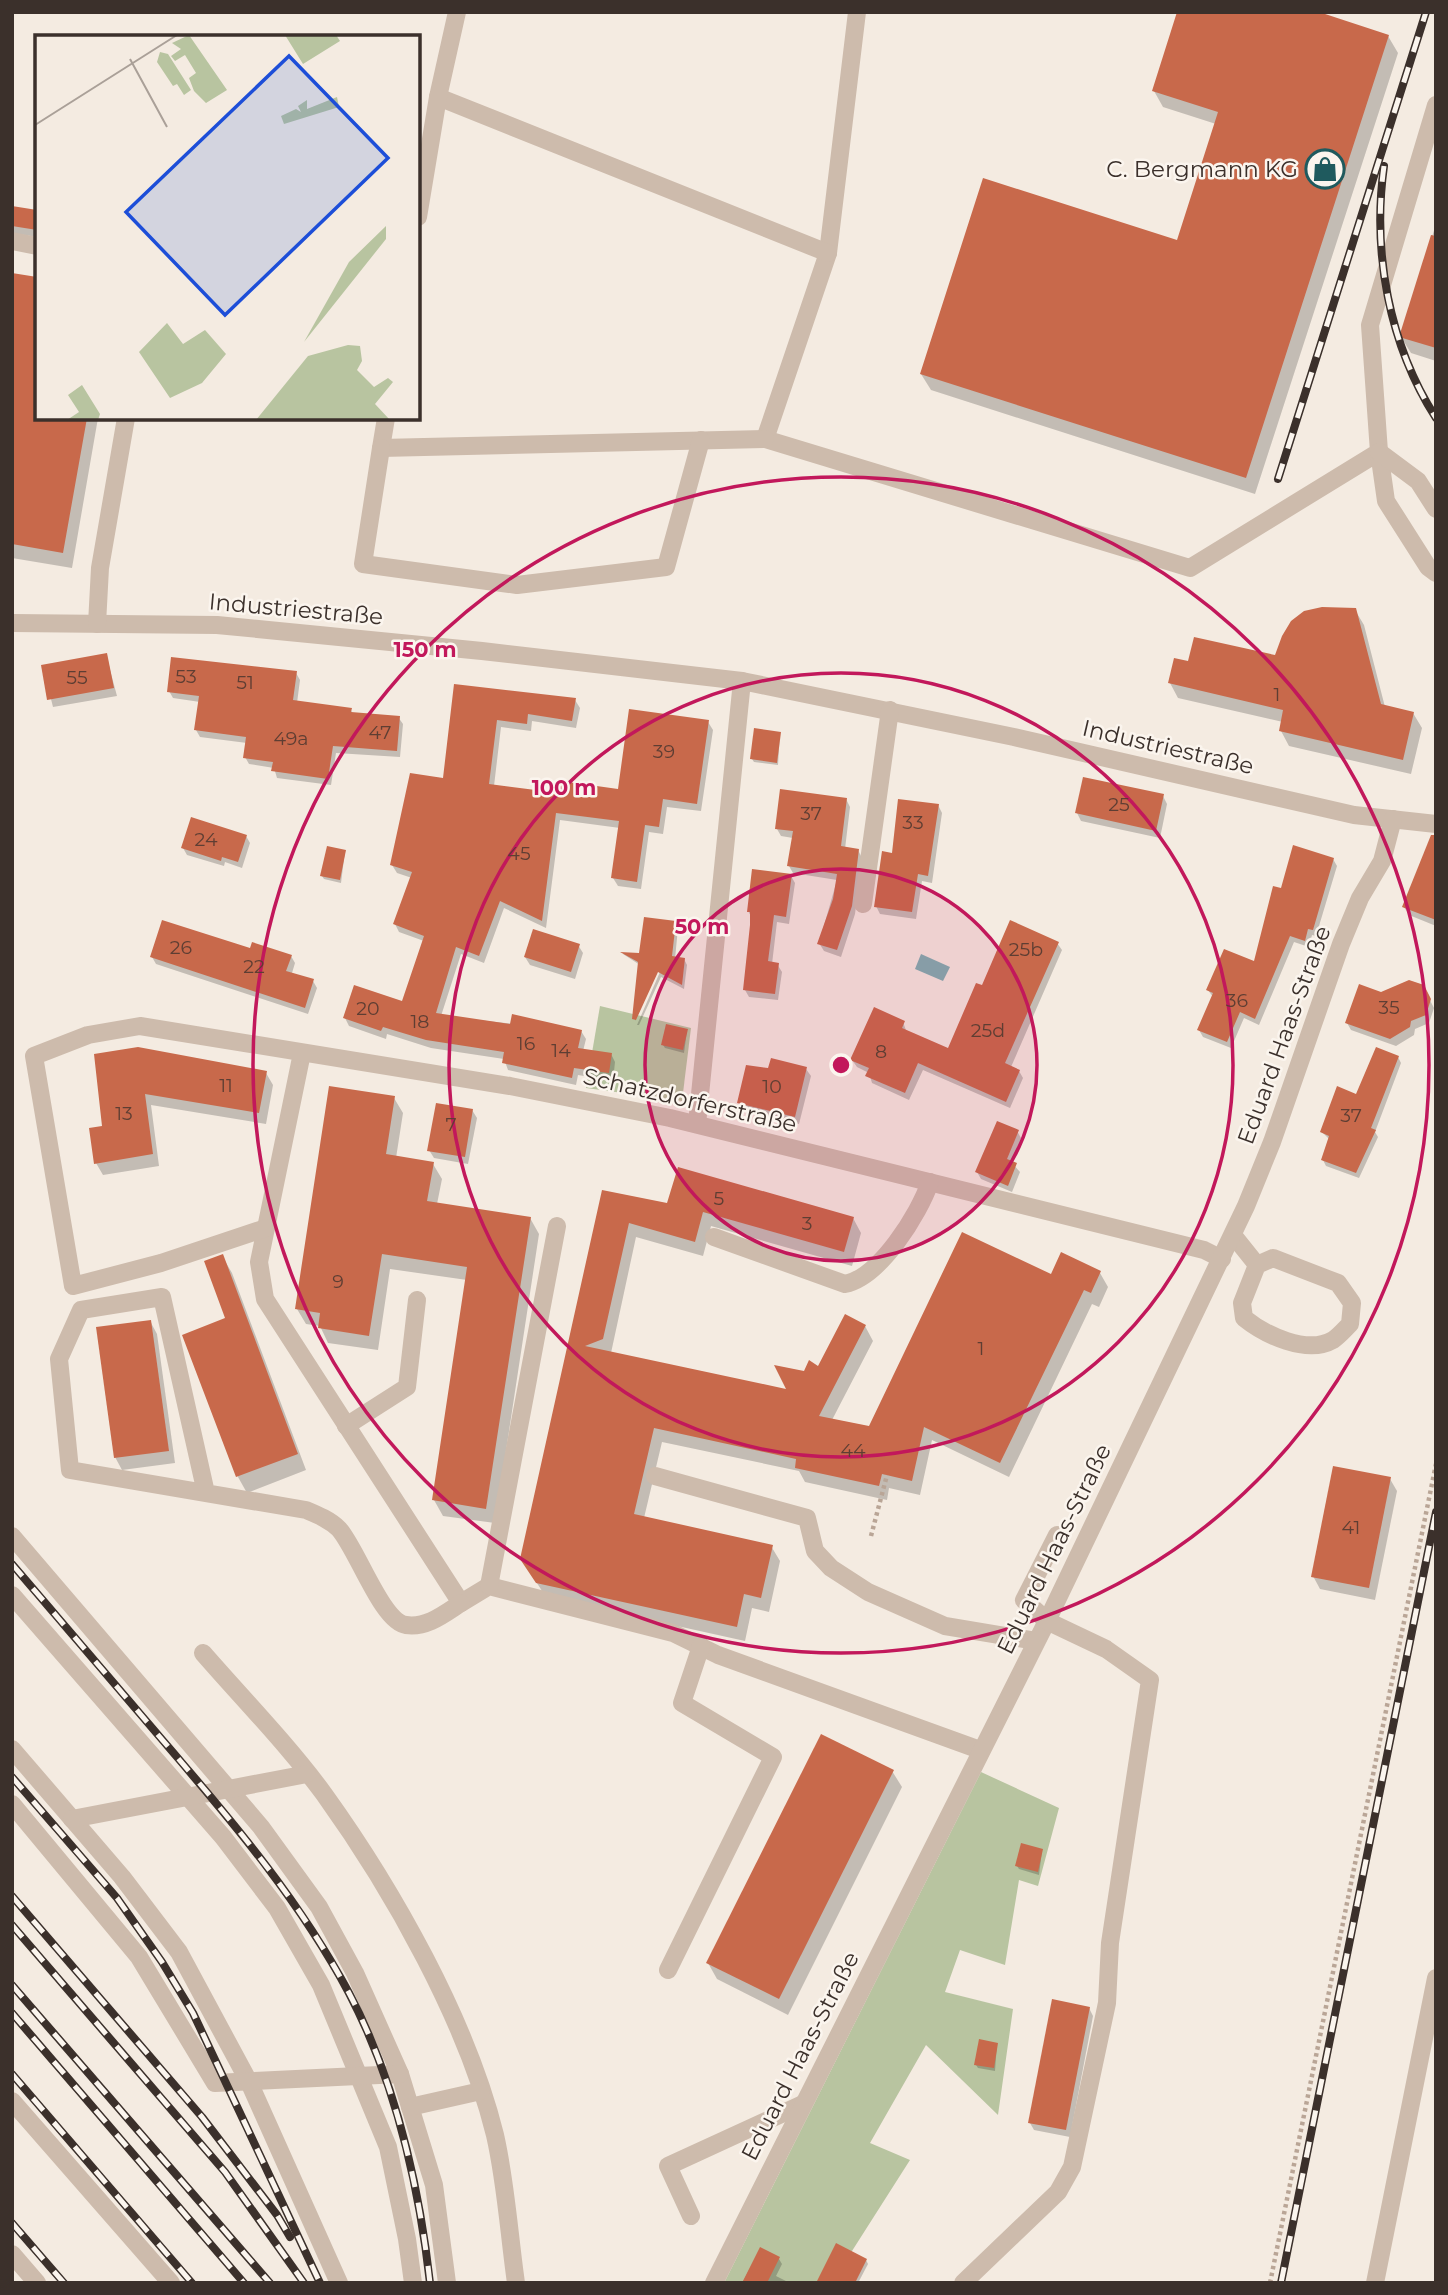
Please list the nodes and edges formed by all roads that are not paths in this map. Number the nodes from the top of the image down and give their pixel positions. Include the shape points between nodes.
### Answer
1 (457, 12) edge
2 (857, 12) edge
3 (438, 97) junction
4 (1436, 106) edge
5 (420, 205) edge
6 (12, 241) edge
7 (35, 246) edge
8 (828, 253) junction
9 (126, 420) edge
10 (386, 420) edge
11 (765, 439) junction
12 (701, 440) junction
13 (381, 448) junction
14 (1379, 452) junction
15 (1436, 509) edge
16 (1436, 573) edge
17 (12, 623) edge
18 (97, 624) junction
19 (742, 681) junction
20 (890, 710) junction
21 (1394, 819) junction
22 (1436, 824) edge
23 (863, 904) dead end
24 (302, 1053) junction
25 (697, 1124) junction
26 (930, 1182) junction
27 (557, 1226) dead end
28 (266, 1228) junction
29 (1233, 1236) junction
30 (714, 1237) dead end
31 (1222, 1259) junction
32 (1257, 1265) junction
33 (417, 1300) dead end
34 (346, 1426) junction
35 (654, 1476) dead end
36 (206, 1493) junction
37 (1057, 1535) dead end
38 (12, 1536) edge
39 (489, 1586) junction
40 (12, 1595) edge
41 (461, 1604) junction
42 (1047, 1620) junction
43 (1036, 1641) junction
44 (701, 1646) junction
45 (203, 1653) dead end
46 (12, 1749) edge
47 (980, 1750) junction
48 (307, 1774) junction
49 (229, 1789) junction
50 (188, 1797) junction
51 (12, 1804) edge
52 (72, 1819) junction
53 (668, 1970) dead end
54 (1436, 1978) edge
55 (400, 2074) junction
56 (361, 2076) junction
57 (249, 2082) junction
58 (481, 2091) junction
59 (12, 2101) edge
60 (803, 2104) junction
61 (410, 2107) junction
62 (691, 2216) dead end
63 (12, 2254) edge
64 (37, 2283) edge
65 (171, 2283) edge
66 (340, 2283) edge
67 (412, 2283) edge
68 (447, 2283) edge
69 (516, 2283) edge
70 (714, 2283) edge
71 (962, 2283) edge
72 (1375, 2283) edge

1 - 3 street
2 - 8 street
3 - 5 street
3 - 8 street
4 - 14 street via 1370,325
6 - 7 street
8 - 11 street
9 - 18 street via 100,568
10 - 13 street
11 - 12 street
11 - 14 street via 1190,568
12 - 13 street
12 - 13 street via 666,567 517,585 363,564
14 - 15 street via 1418,481
14 - 16 street via 1386,501
17 - 18 street, Industriestraße
18 - 19 street, Industriestraße via 217,625
19 - 20 street, Industriestraße
19 - 25 street
20 - 21 street, Industriestraße via 1354,815
20 - 23 street
21 - 22 street, Industriestraße
21 - 29 street, Eduard Haas-Straße via 1382,861 1360,898
24 - 25 street, Schatzdorferstraße via 510,1086
24 - 28 street
24 - 28 street, Schatzdorferstraße via 140,1026 88,1035 34,1056 73,1286
25 - 26 street, Schatzdorferstraße
26 - 30 street via 916,1215 858,1282 845,1284
26 - 31 street, Schatzdorferstraße via 1204,1250
27 - 39 street
28 - 34 street via 259,1262 265,1299
29 - 31 street, Eduard Haas-Straße
29 - 32 street
31 - 42 street, Eduard Haas-Straße
32 - 32 street via 1273,1258 1338,1283 1352,1303 1350,1324 1332,1341 1309,1345 1283,1340 1254,1326 1244,1318 1242,1303
33 - 34 street via 407,1387
34 - 41 street
35 - 43 street via 807,1518 815,1551 831,1568 906,1611 945,1626
36 - 36 street via 70,1471 59,1359 81,1310 162,1297
36 - 41 street via 322,1516 351,1545 389,1614 403,1625 421,1625
37 - 42 street via 1024,1600
38 - 49 street
39 - 41 street
39 - 44 street via 673,1633
40 - 50 street
42 - 43 street, Eduard Haas-Straße
42 - 71 street via 1106,1649 1150,1680 1110,1943 1107,2003 1072,2167 1058,2192
43 - 47 street, Eduard Haas-Straße
44 - 47 street
44 - 53 street via 682,1703 772,1756
45 - 48 street
46 - 52 street
47 - 60 street, Eduard Haas-Straße
48 - 49 street
48 - 58 street via 371,1867 429,1966
49 - 50 street
49 - 55 street via 319,1907 355,1973
50 - 52 street
50 - 56 street via 277,1908 321,1985
51 - 57 street via 139,1957 215,2083
52 - 57 street via 179,1952
54 - 72 street
55 - 56 street
55 - 61 street
56 - 57 street
56 - 67 street via 388,2147
57 - 66 street
58 - 61 street
58 - 69 street via 495,2136
59 - 65 street
60 - 62 street via 668,2166
60 - 70 street, Eduard Haas-Straße
61 - 68 street via 434,2185
63 - 64 street

